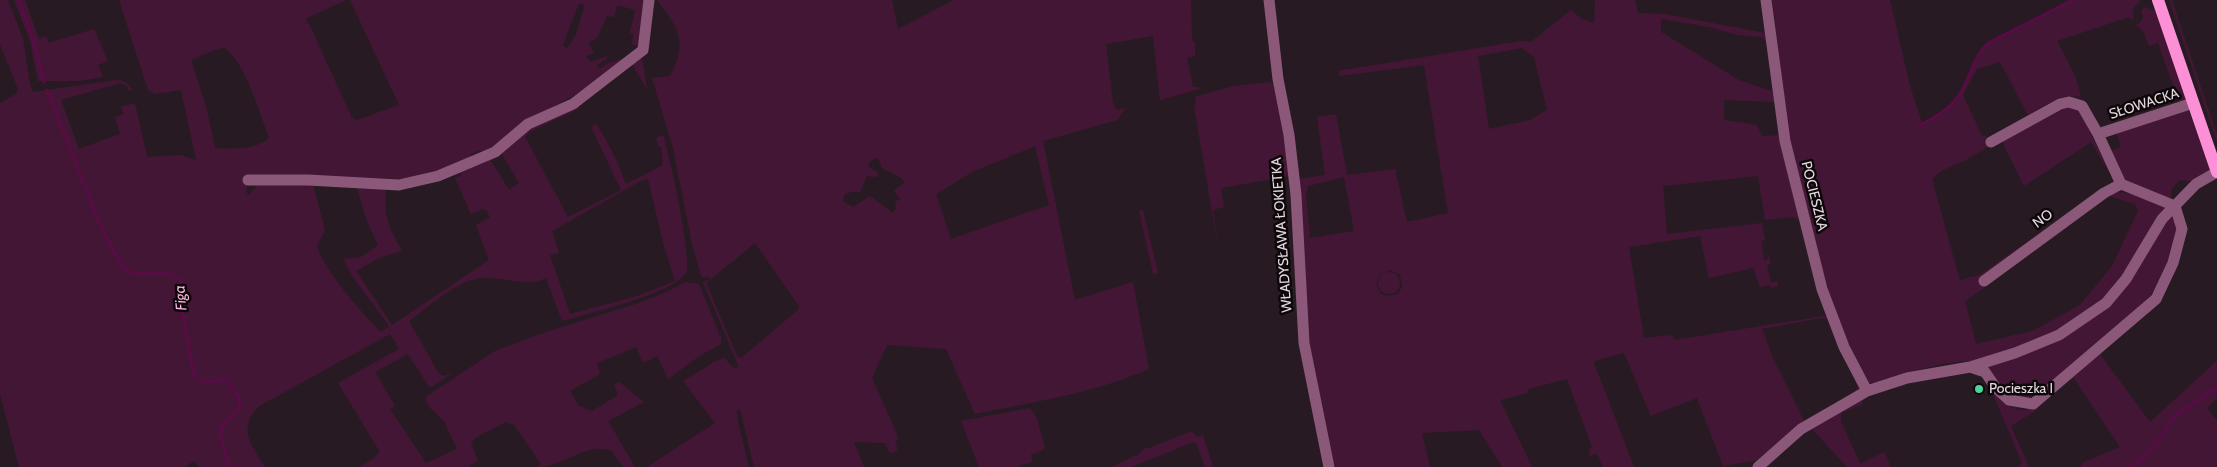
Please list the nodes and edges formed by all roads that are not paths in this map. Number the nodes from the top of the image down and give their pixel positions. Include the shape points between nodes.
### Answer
1 (650, 0) edge
2 (1269, 0) edge
3 (1766, 0) edge
4 (2158, 0) edge
5 (2193, 104) junction
6 (2098, 134) junction
7 (1991, 142) dead end
8 (2217, 172) edge
9 (248, 180) dead end
10 (2121, 184) junction
11 (2175, 206) junction
12 (1984, 280) dead end
13 (1970, 367) junction
14 (1867, 391) junction
15 (1329, 467) edge
16 (1758, 467) edge

1 - 9 street via 643,50 573,104 528,124 496,152 438,176 399,184
2 - 15 street, WŁADYSŁAWA ŁOKIETKA via 1296,195 1304,343
3 - 14 street, POCIESZKA via 1785,141 1822,289 1844,347
4 - 5 main road
5 - 6 street, SŁOWACKA
5 - 8 main road
6 - 7 street via 2082,106 2069,102
6 - 10 street, SŁOWACKA
8 - 11 street via 2196,184
10 - 11 street
10 - 12 street, NO
11 - 13 street via 2162,219 2126,279 2106,302 2059,335
11 - 13 street via 2182,229 2173,263 2156,299 2033,404 2009,400 1985,372
13 - 14 street via 1907,378
14 - 16 street via 1801,429

